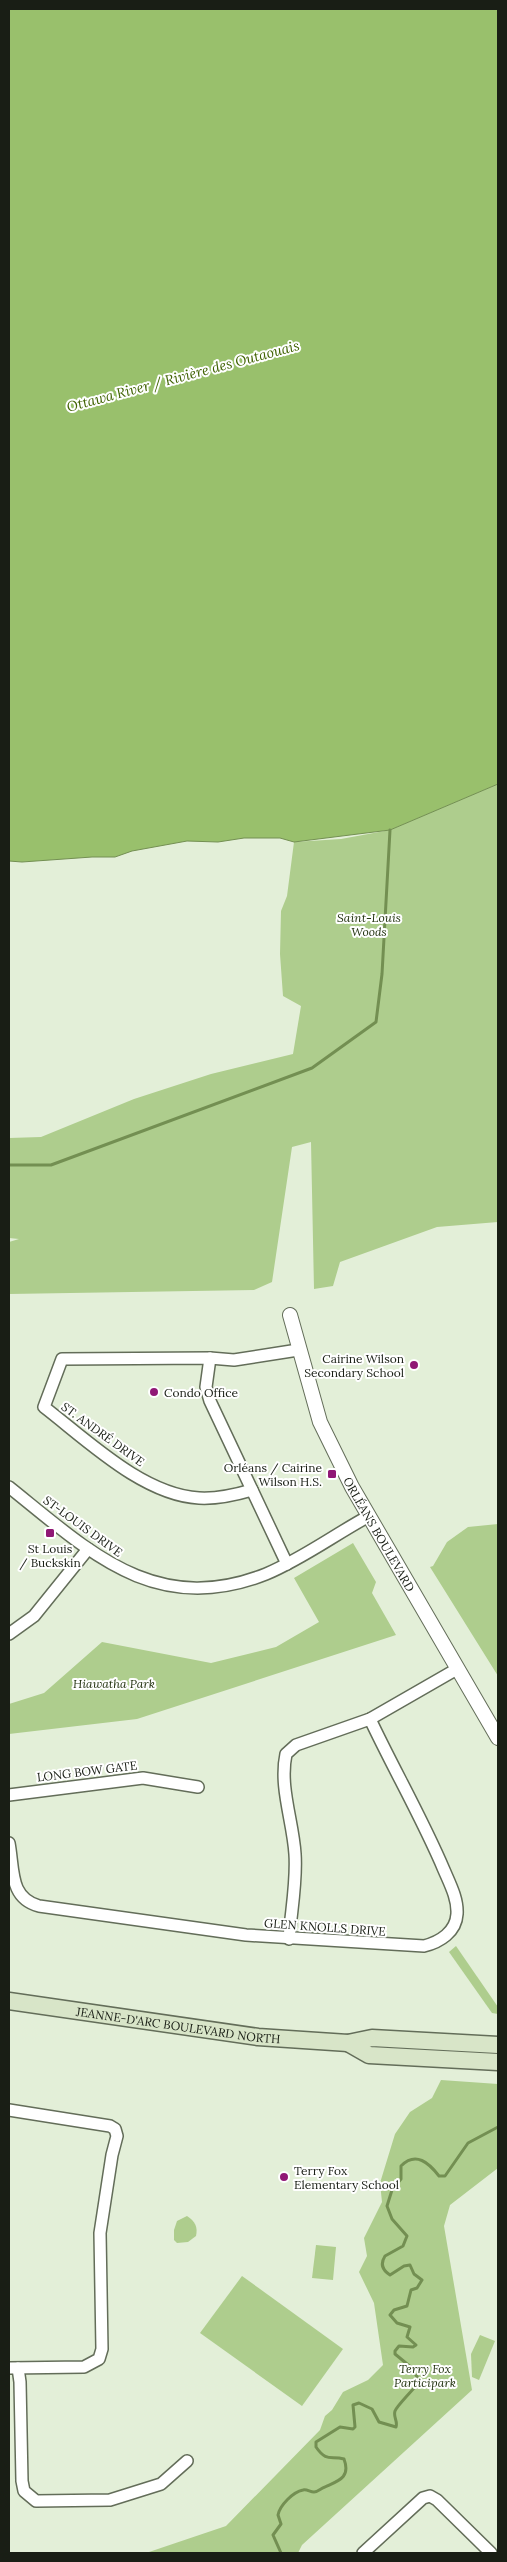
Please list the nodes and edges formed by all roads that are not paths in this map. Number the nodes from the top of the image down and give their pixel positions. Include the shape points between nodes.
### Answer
1 (290, 1315) dead end
2 (298, 1350) junction
3 (210, 1358) junction
4 (9, 1487) edge
5 (252, 1490) junction
6 (368, 1516) junction
7 (88, 1550) junction
8 (287, 1564) junction
9 (9, 1634) edge
10 (458, 1669) junction
11 (370, 1719) junction
12 (498, 1738) edge
13 (198, 1787) dead end
14 (9, 1795) edge
15 (9, 1843) edge
16 (289, 1939) junction
17 (9, 2001) edge
18 (348, 2044) junction
19 (498, 2046) edge
20 (498, 2062) edge
21 (9, 2110) edge
22 (13, 2368) edge
23 (186, 2461) dead end
24 (363, 2553) edge
25 (491, 2553) edge

1 - 2 street, ORLÉANS BOULEVARD
2 - 3 street, ST. ANDRÉ DRIVE via 234,1360
2 - 6 street, ORLÉANS BOULEVARD via 320,1422
3 - 5 street via 206,1387 210,1401
3 - 5 street, ST. ANDRÉ DRIVE via 62,1359 44,1407 123,1468 176,1494 199,1498
4 - 7 street, ST-LOUIS DRIVE
5 - 8 street
6 - 8 street, ST-LOUIS DRIVE
6 - 10 street, ORLÉANS BOULEVARD
7 - 8 street, ST-LOUIS DRIVE via 130,1574 176,1586 223,1586 246,1581
7 - 9 street via 34,1616
10 - 11 street
10 - 12 street, ORLÉANS BOULEVARD
11 - 16 street via 296,1745 286,1754 287,1798 296,1855
11 - 16 street, GLEN KNOLLS DRIVE via 441,1862 453,1891 457,1915 446,1936 424,1946
13 - 14 street, LONG BOW GATE via 143,1778
15 - 16 street, GLEN KNOLLS DRIVE via 16,1886 19,1895 28,1903 151,1923
17 - 18 main road, JEANNE-D'ARC BOULEVARD NORTH via 258,2037
18 - 19 main road, JEANNE-D'ARC BOULEVARD NORTH via 372,2038
18 - 20 main road, JEANNE-D'ARC BOULEVARD NORTH via 369,2054
21 - 22 street via 110,2126 117,2136 100,2233 102,2342 99,2359 84,2367
22 - 23 street via 20,2382 22,2481 30,2498 43,2502 110,2500 161,2484
24 - 25 street via 423,2498 430,2496

